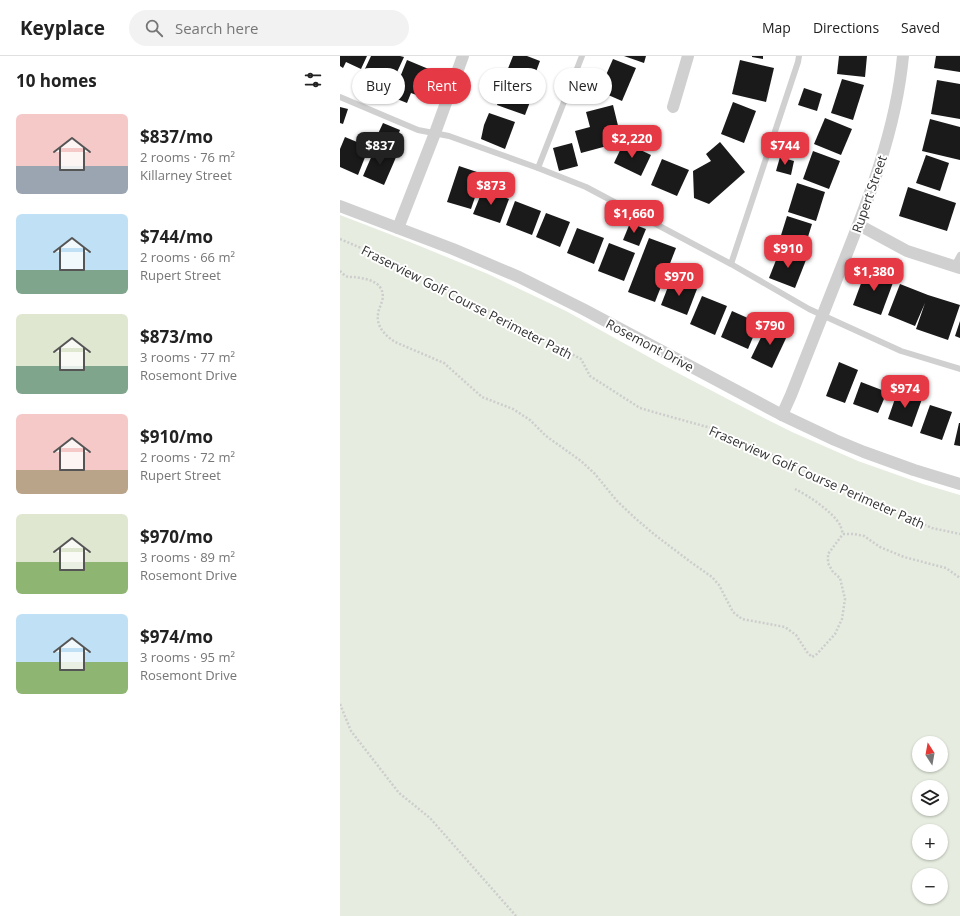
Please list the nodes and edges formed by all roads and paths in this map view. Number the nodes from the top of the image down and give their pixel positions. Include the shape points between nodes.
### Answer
1 (463, 56) edge
2 (582, 56) edge
3 (688, 56) edge
4 (799, 56) edge
5 (903, 56) edge
6 (340, 96) edge
7 (674, 107) dead end
8 (435, 133) junction
9 (538, 168) junction
10 (340, 206) edge
11 (859, 224) junction
12 (398, 228) junction
13 (340, 239) edge
14 (960, 255) edge
15 (731, 264) junction
16 (957, 267) edge
17 (340, 271) edge
18 (822, 315) junction
19 (960, 369) edge
20 (782, 415) junction
21 (960, 484) edge
22 (794, 489) dead end
23 (843, 534) junction
24 (960, 534) edge
25 (960, 578) edge
26 (340, 704) edge
27 (516, 916) edge

1 - 8 street
2 - 9 lane
3 - 7 street
4 - 15 lane
5 - 11 street, Rupert Street via 886,146
6 - 8 lane via 418,130
8 - 9 lane
8 - 12 street
9 - 15 lane via 586,187
10 - 12 street, Rosemont Drive
11 - 16 street via 907,251
11 - 18 street, Rupert Street
12 - 20 street, Rosemont Drive via 519,277
13 - 24 path, Fraserview Golf Course Perimeter Path via 389,260 581,359 590,376 640,408 718,430 932,528
14 - 16 lane
15 - 18 lane
17 - 23 path via 346,276 367,279 380,287 382,302 377,316 382,331 388,337 444,363 482,397 513,409 530,420 546,436 581,461 617,501 655,535 712,576 737,616 784,627 796,635 812,657 835,634 842,619 845,599 840,578 828,563 828,554
18 - 19 lane via 901,351
18 - 20 street, Rupert Street
20 - 21 street, Rosemont Drive via 864,452
22 - 23 path via 806,494 827,510 839,524
23 - 25 path via 864,536 904,557 946,568
26 - 27 path via 351,731 399,793 430,818

